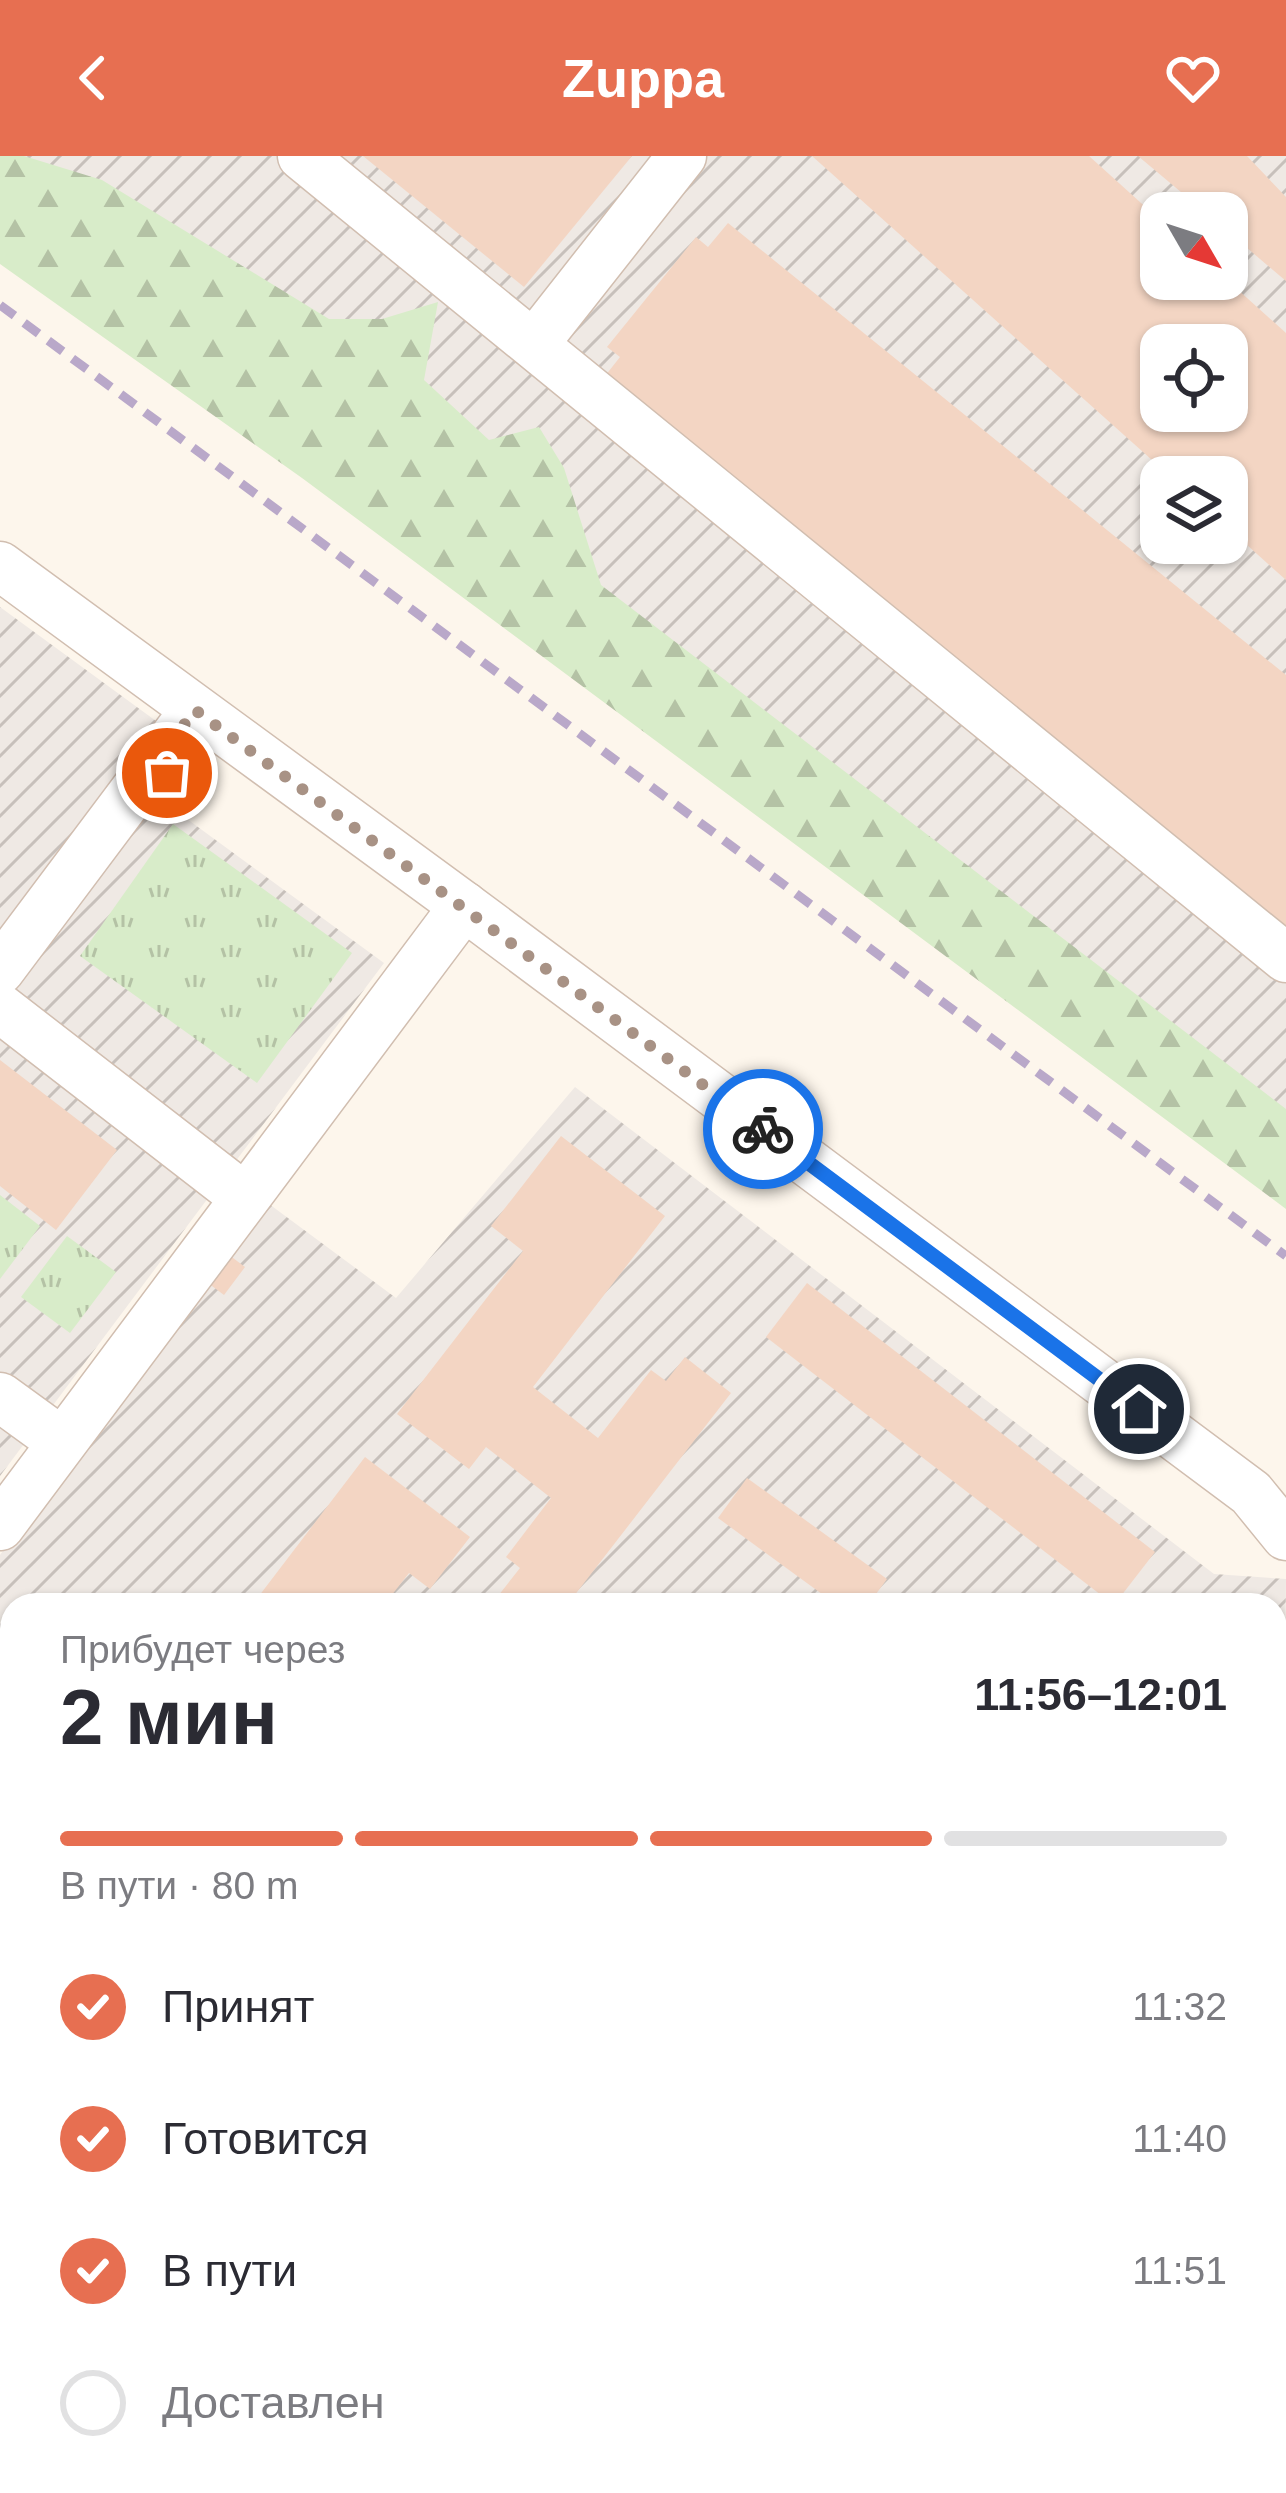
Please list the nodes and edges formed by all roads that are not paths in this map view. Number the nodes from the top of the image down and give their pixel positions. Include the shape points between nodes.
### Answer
1 (302, 156) edge
2 (682, 156) edge
3 (534, 344) junction
4 (0, 566) edge
5 (195, 710) junction
6 (464, 906) junction
7 (1286, 958) edge
8 (0, 970) edge
9 (0, 1008) edge
10 (243, 1196) junction
11 (0, 1396) edge
12 (62, 1442) junction
13 (0, 1526) edge
14 (1286, 1536) edge

1 - 3 street
2 - 3 street
3 - 7 street
4 - 5 street
5 - 6 street
5 - 8 street via 161,769
6 - 10 street
6 - 14 street via 1251,1493
9 - 10 street
10 - 12 street
11 - 12 street
12 - 13 street

